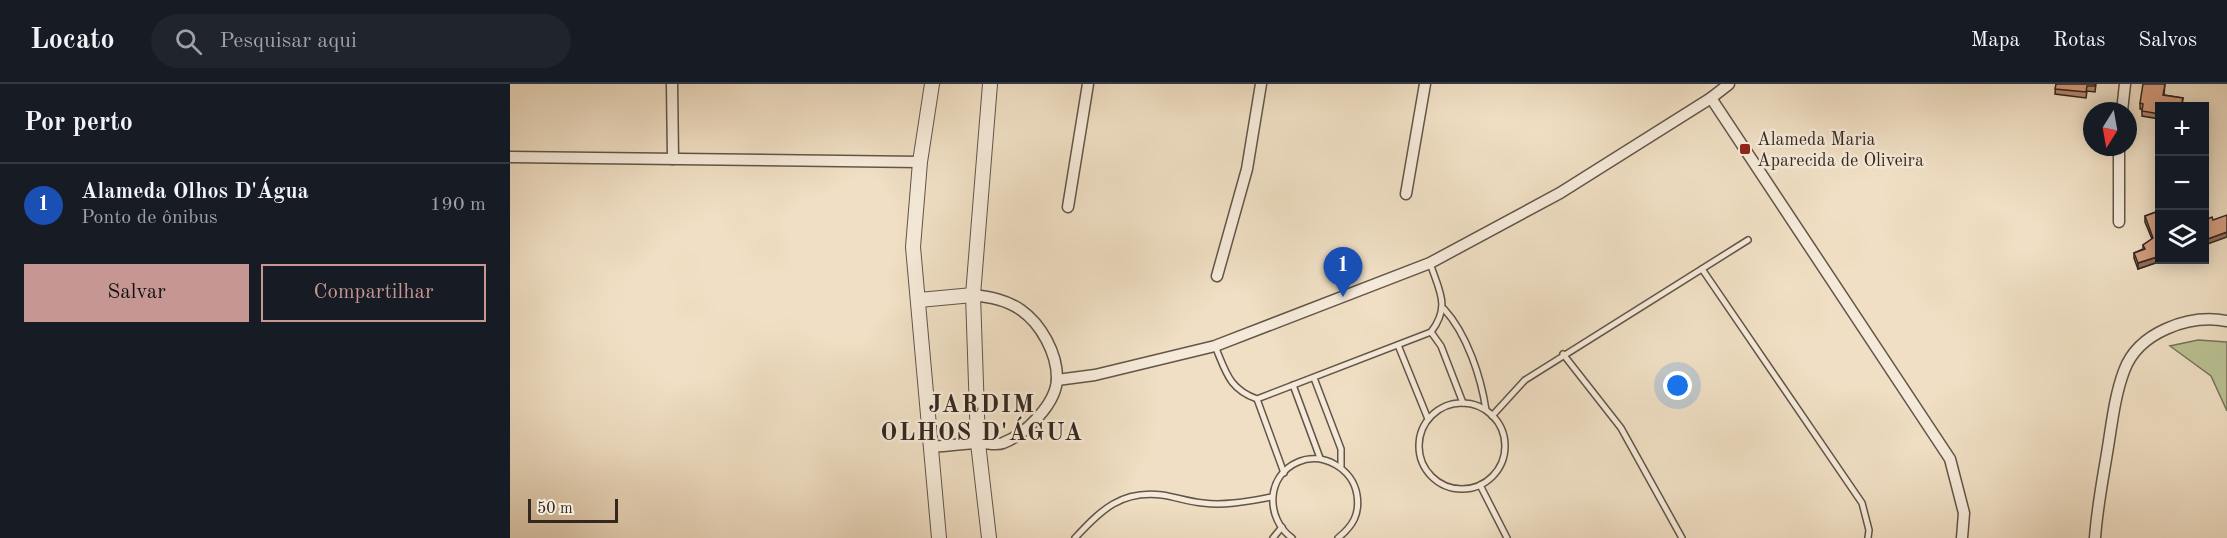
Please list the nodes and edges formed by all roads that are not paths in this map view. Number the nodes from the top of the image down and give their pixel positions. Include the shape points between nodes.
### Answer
1 (672, 84) edge
2 (932, 84) edge
3 (990, 84) edge
4 (1088, 84) edge
5 (1261, 84) edge
6 (1425, 84) edge
7 (1729, 84) edge
8 (2125, 84) edge
9 (1711, 98) junction
10 (2123, 102) edge
11 (2119, 156) edge
12 (510, 157) edge
13 (673, 159) junction
14 (920, 162) junction
15 (1406, 194) dead end
16 (1068, 207) dead end
17 (2119, 222) dead end
18 (1748, 240) dead end
19 (1430, 263) junction
20 (1702, 269) junction
21 (1217, 276) dead end
22 (973, 295) junction
23 (919, 300) junction
24 (1444, 309) junction
25 (2227, 321) edge
26 (1431, 332) junction
27 (1398, 345) junction
28 (1215, 346) junction
29 (1563, 354) junction
30 (1314, 378) junction
31 (1057, 380) junction
32 (1293, 386) junction
33 (1257, 399) junction
34 (1463, 403) junction
35 (1486, 410) junction
36 (1492, 416) junction
37 (1428, 419) junction
38 (978, 443) junction
39 (930, 447) junction
40 (1320, 458) junction
41 (1341, 466) junction
42 (1284, 473) junction
43 (1480, 484) junction
44 (1272, 497) junction
45 (1282, 527) junction
46 (939, 538) edge
47 (989, 538) edge
48 (1075, 538) edge
49 (1273, 538) edge
50 (1292, 538) edge
51 (1338, 538) edge
52 (1507, 538) edge
53 (1682, 538) edge
54 (1868, 538) edge
55 (1962, 538) edge
56 (2095, 538) edge

1 - 13 street
2 - 14 street
3 - 22 street
4 - 16 street
5 - 21 street via 1247,169
6 - 15 street
7 - 9 street
8 - 10 street
9 - 19 street via 1560,193
9 - 55 street via 1950,459 1964,513
11 - 17 street
12 - 13 street
13 - 14 street
14 - 23 street via 913,247
18 - 20 lane
19 - 24 lane
19 - 28 street
20 - 29 lane
20 - 54 lane via 1862,503
22 - 23 street
22 - 31 street via 997,298 1021,310 1041,331 1053,357
22 - 38 street
23 - 39 street
24 - 26 lane
24 - 35 lane via 1456,322 1483,389
25 - 56 street via 2196,319 2168,327 2142,344 2125,369
26 - 27 lane
26 - 34 lane via 1441,346
27 - 30 lane
27 - 37 lane
28 - 31 street via 1095,375
28 - 33 lane via 1229,380 1242,394
29 - 36 lane via 1525,380
29 - 53 lane via 1621,428
30 - 32 lane
30 - 41 lane via 1341,449
31 - 38 street via 1044,410 1026,430 1002,444
32 - 33 lane
32 - 40 lane
33 - 42 lane
34 - 35 lane
34 - 37 lane via 1435,411
35 - 36 lane
36 - 43 lane via 1505,440 1503,458 1494,474
37 - 43 lane via 1418,442 1420,460 1430,475 1445,485 1463,489
38 - 39 street
38 - 47 street
39 - 46 street
40 - 41 lane
40 - 42 lane via 1298,462
41 - 51 lane via 1356,484 1359,507 1351,528
42 - 44 lane
43 - 52 lane
44 - 45 lane via 1275,519
44 - 48 lane via 1203,503 1161,495 1134,495 1108,505
45 - 49 lane
45 - 50 lane

